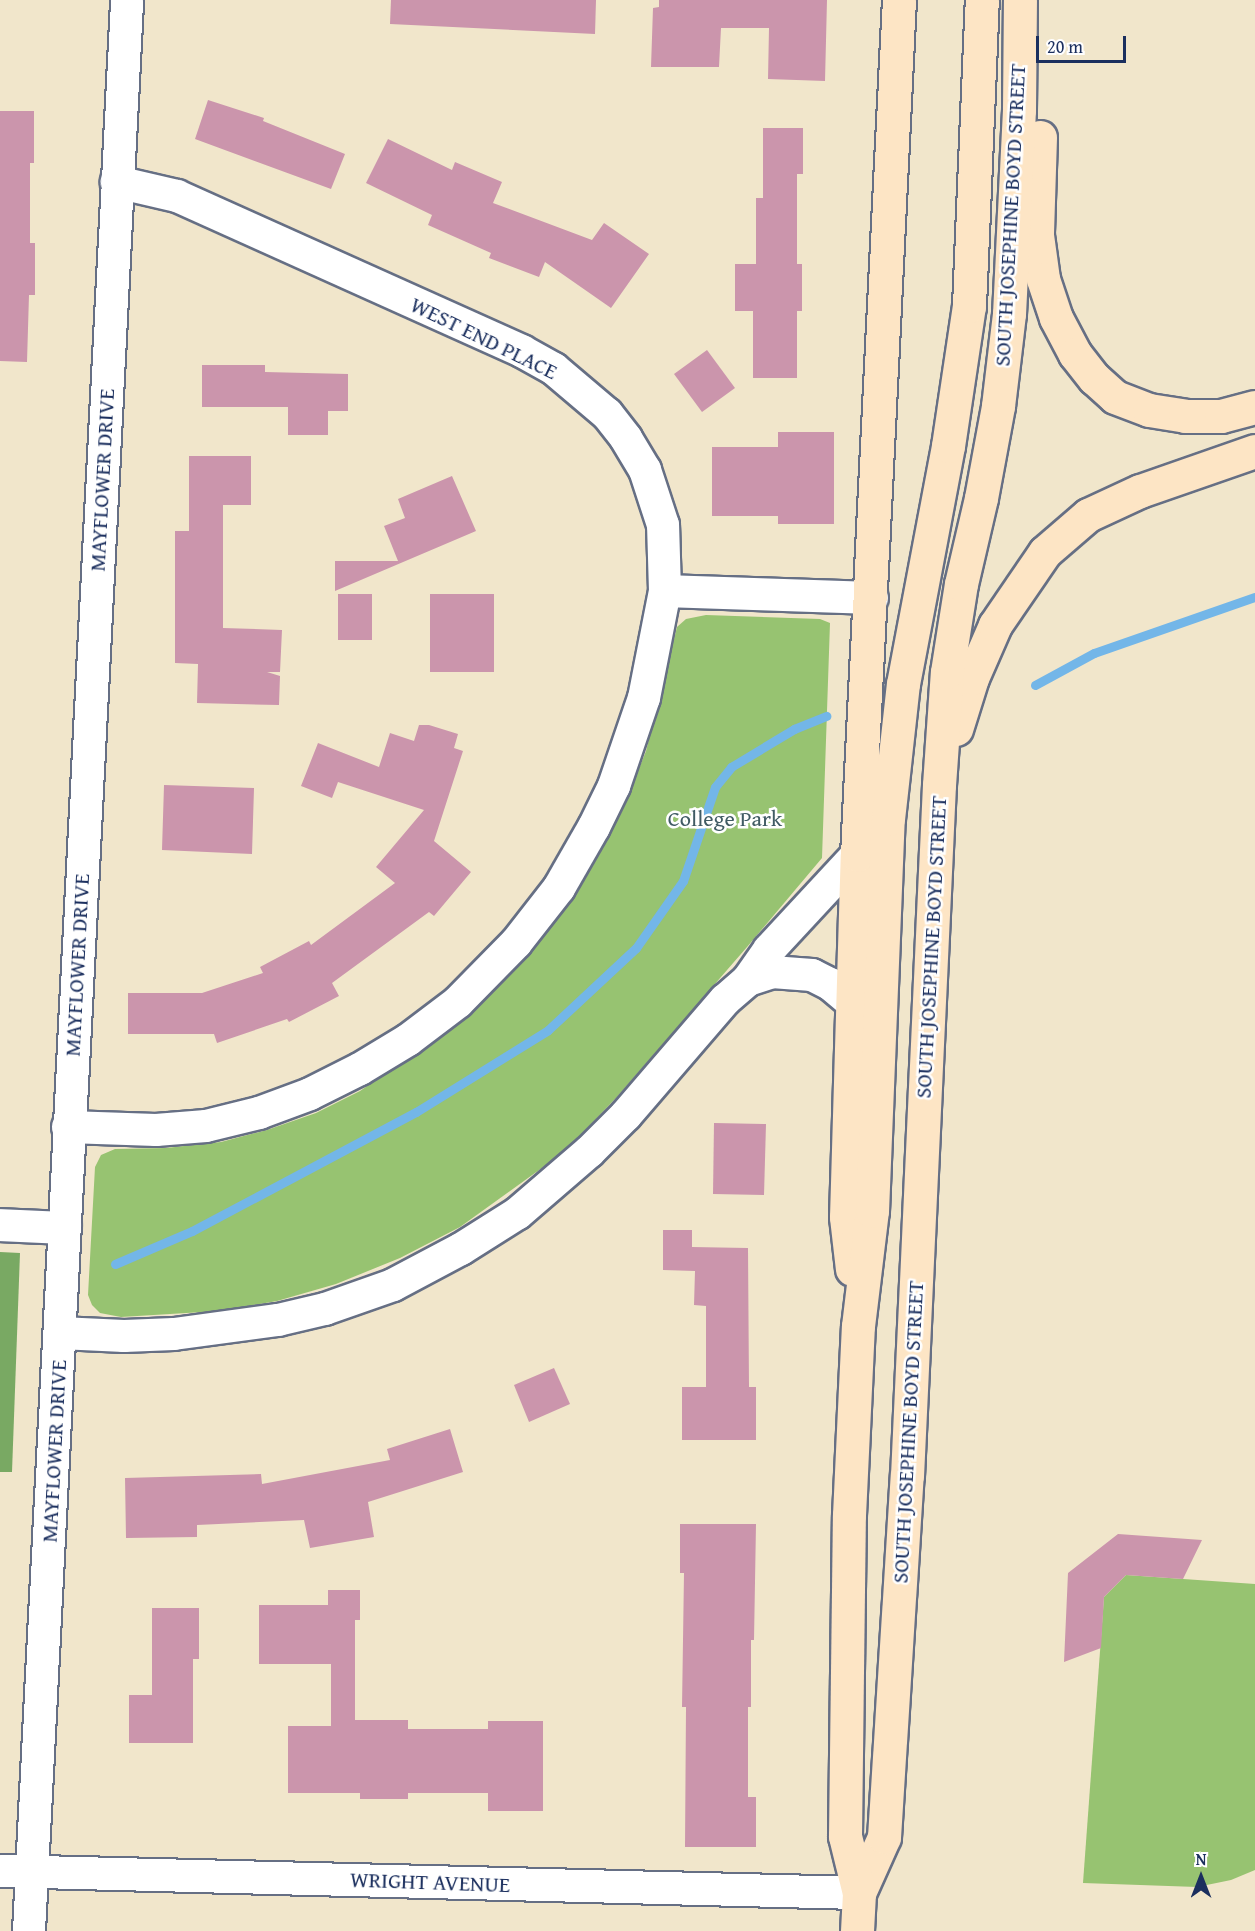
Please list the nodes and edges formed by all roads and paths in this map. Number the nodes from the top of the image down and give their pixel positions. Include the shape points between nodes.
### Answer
1 (127, 0) edge
2 (899, 0) edge
3 (982, 0) edge
4 (1020, 0) edge
5 (1031, 0) edge
6 (117, 182) junction
7 (1255, 407) edge
8 (1255, 451) edge
9 (665, 591) junction
10 (872, 598) junction
11 (939, 785) junction
12 (857, 855) junction
13 (748, 980) junction
14 (853, 1004) junction
15 (68, 1127) junction
16 (0, 1225) edge
17 (65, 1228) junction
18 (858, 1326) junction
19 (60, 1333) junction
20 (0, 1871) edge
21 (31, 1871) junction
22 (860, 1893) junction
23 (29, 1931) edge
24 (857, 1931) edge

1 - 6 street, MAYFLOWER DRIVE
2 - 10 main road
3 - 18 main road, SOUTH JOSEPHINE BOYD STREET via 967,318 894,746 872,1211
4 - 11 main road, SOUTH JOSEPHINE BOYD STREET via 1009,314 998,406 947,672
5 - 7 main road via 1040,132 1039,246 1043,279 1056,318 1075,354 1115,397 1149,410 1221,416
6 - 9 street, WEST END PLACE via 177,196 522,351 554,369 607,414 645,470 663,525
6 - 15 street, MAYFLOWER DRIVE
8 - 11 main road via 1140,491 1088,515 1045,552 995,625 972,678
9 - 10 street
9 - 15 street, WEST END PLACE via 644,698 614,786 594,827 559,888 516,944 458,1002 360,1070 259,1113 206,1126 156,1130
10 - 12 main road
11 - 22 main road, SOUTH JOSEPHINE BOYD STREET via 907,1476 884,1837
12 - 13 street via 769,950
12 - 14 main road
13 - 14 street via 772,972 812,975 830,984
13 - 19 street via 725,1000 626,1115 557,1182 518,1213 393,1285 325,1309 224,1329 124,1336
14 - 18 main road via 846,1217
15 - 17 street, MAYFLOWER DRIVE
16 - 17 street
17 - 19 street, MAYFLOWER DRIVE
18 - 22 main road, SOUTH JOSEPHINE BOYD STREET via 849,1515 845,1836
19 - 21 street, MAYFLOWER DRIVE
20 - 21 street, WRIGHT AVENUE
21 - 22 street, WRIGHT AVENUE
21 - 23 street, MAYFLOWER DRIVE
22 - 24 main road, SOUTH JOSEPHINE BOYD STREET

